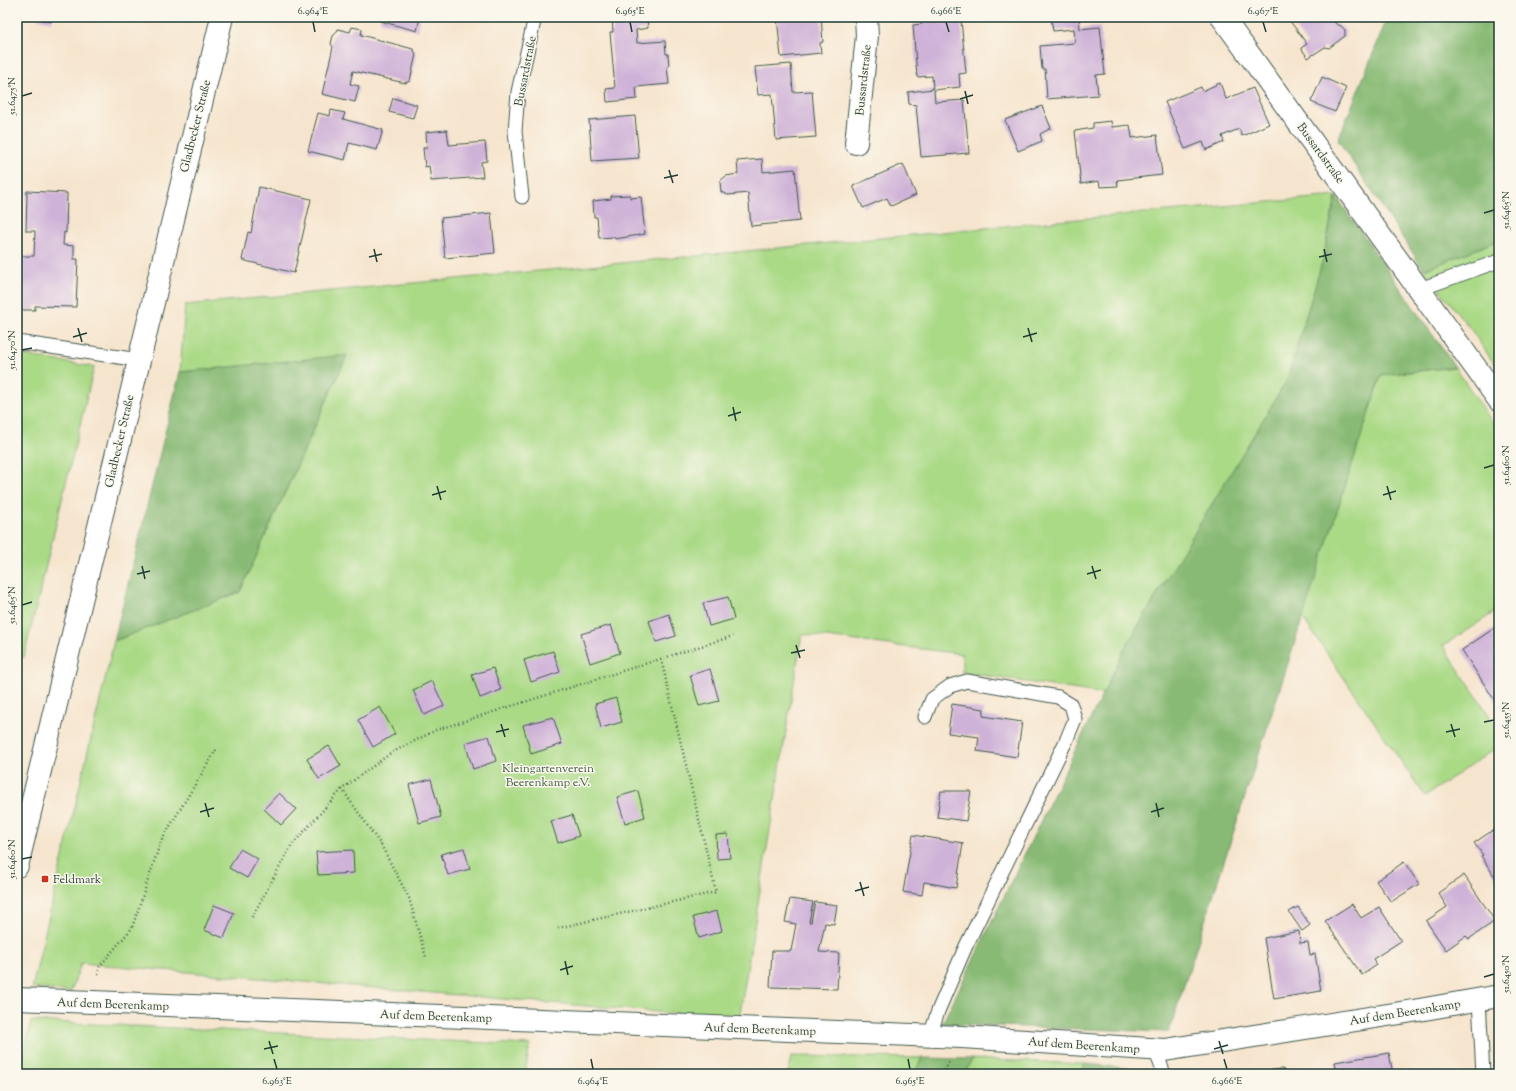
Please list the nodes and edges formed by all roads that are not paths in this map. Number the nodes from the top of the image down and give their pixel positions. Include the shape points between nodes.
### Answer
1 (222, 17) edge
2 (535, 17) edge
3 (866, 17) edge
4 (1222, 17) edge
5 (856, 143) dead end
6 (522, 197) dead end
7 (1499, 261) edge
8 (1420, 289) junction
9 (17, 342) edge
10 (139, 360) junction
11 (1499, 400) edge
12 (925, 717) dead end
13 (17, 866) edge
14 (1489, 998) edge
15 (17, 999) edge
16 (930, 1036) junction
17 (1155, 1049) junction
18 (1164, 1074) edge
19 (1483, 1074) edge

1 - 10 street, Gladbecker Straße
2 - 6 lane, Bussardstraße via 518,92 515,131
3 - 5 street, Bussardstraße via 867,36
4 - 8 street, Bussardstraße
7 - 8 lane
8 - 11 street, Bussardstraße
9 - 10 lane
10 - 13 street, Gladbecker Straße
12 - 16 lane via 932,699 950,686 967,681 1058,697 1071,705 1075,720 965,948
14 - 17 street, Auf dem Beerenkamp via 1165,1050
14 - 19 lane
15 - 16 street, Auf dem Beerenkamp
16 - 17 street, Auf dem Beerenkamp
17 - 18 lane

